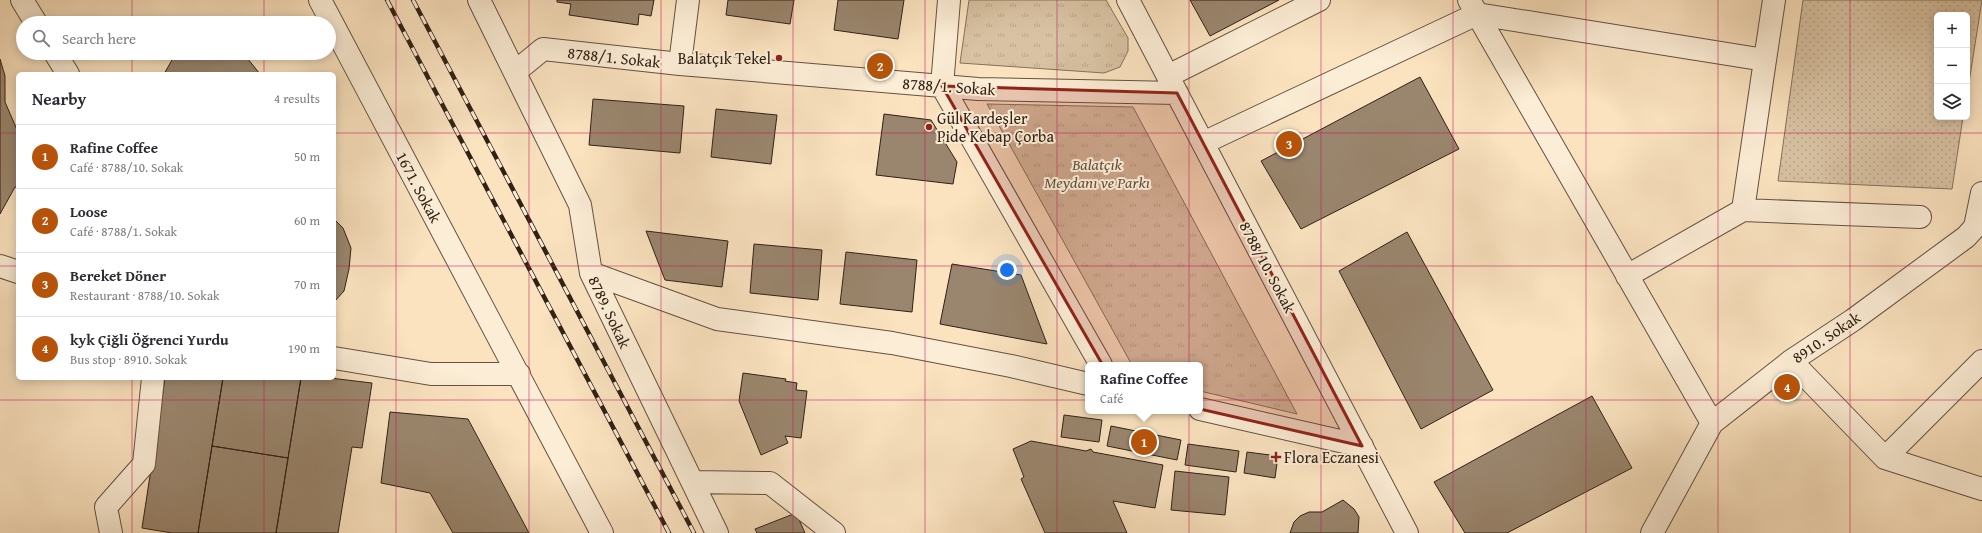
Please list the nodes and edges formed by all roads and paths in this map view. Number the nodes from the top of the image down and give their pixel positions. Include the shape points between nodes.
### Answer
1 (22, 0) edge
2 (320, 0) edge
3 (480, 0) edge
4 (688, 0) edge
5 (949, 0) edge
6 (1128, 0) edge
7 (1319, 0) edge
8 (1774, 0) edge
9 (1473, 7) edge
10 (32, 16) edge
11 (329, 16) edge
12 (336, 30) edge
13 (59, 60) edge
14 (1765, 60) junction
15 (680, 64) junction
16 (67, 72) edge
17 (515, 72) junction
18 (1172, 85) junction
19 (942, 86) junction
20 (1203, 143) junction
21 (1982, 193) edge
22 (1743, 210) junction
23 (1920, 217) dead end
24 (0, 266) edge
25 (16, 271) edge
26 (591, 273) junction
27 (1627, 276) junction
28 (336, 358) edge
29 (1791, 361) junction
30 (1982, 361) edge
31 (1099, 362) edge
32 (519, 374) junction
33 (153, 380) edge
34 (1085, 383) edge
35 (1203, 410) edge
36 (1712, 423) junction
37 (1362, 446) junction
38 (1885, 458) junction
39 (693, 482) junction
40 (1982, 489) edge
41 (111, 533) edge
42 (602, 533) edge
43 (716, 533) edge
44 (834, 533) edge
45 (1407, 533) edge
46 (1652, 533) edge

1 - 10 street
2 - 11 street, 1671. Sokak
3 - 17 street, 8789. Sokak
4 - 15 street
5 - 19 street
6 - 18 street, 8788/10. Sokak
7 - 18 street
8 - 14 street
9 - 14 street
9 - 20 street
9 - 27 street
12 - 32 street, 1671. Sokak
13 - 16 street
14 - 22 street
15 - 17 street, 8788/1. Sokak via 542,49
15 - 19 street, 8788/1. Sokak
17 - 26 street, 8789. Sokak via 580,205
18 - 19 street, 8788/1. Sokak via 978,89
18 - 20 street, 8788/10. Sokak
19 - 31 street
20 - 37 street, 8788/10. Sokak
21 - 29 street, 8910. Sokak via 1975,227 1966,238 1853,320
22 - 23 street
22 - 27 street
24 - 25 street
26 - 34 street via 717,319 892,343
26 - 39 street, 8789. Sokak
27 - 36 street
28 - 32 street via 431,374
29 - 36 street, 8910. Sokak
29 - 38 street
30 - 38 street
32 - 42 street, 1671. Sokak
33 - 41 street via 144,464 106,507
35 - 37 street
36 - 46 street, 8910. Sokak
37 - 45 street, 8788/10. Sokak
38 - 40 street
39 - 43 street, 8789. Sokak
39 - 44 street via 770,483

